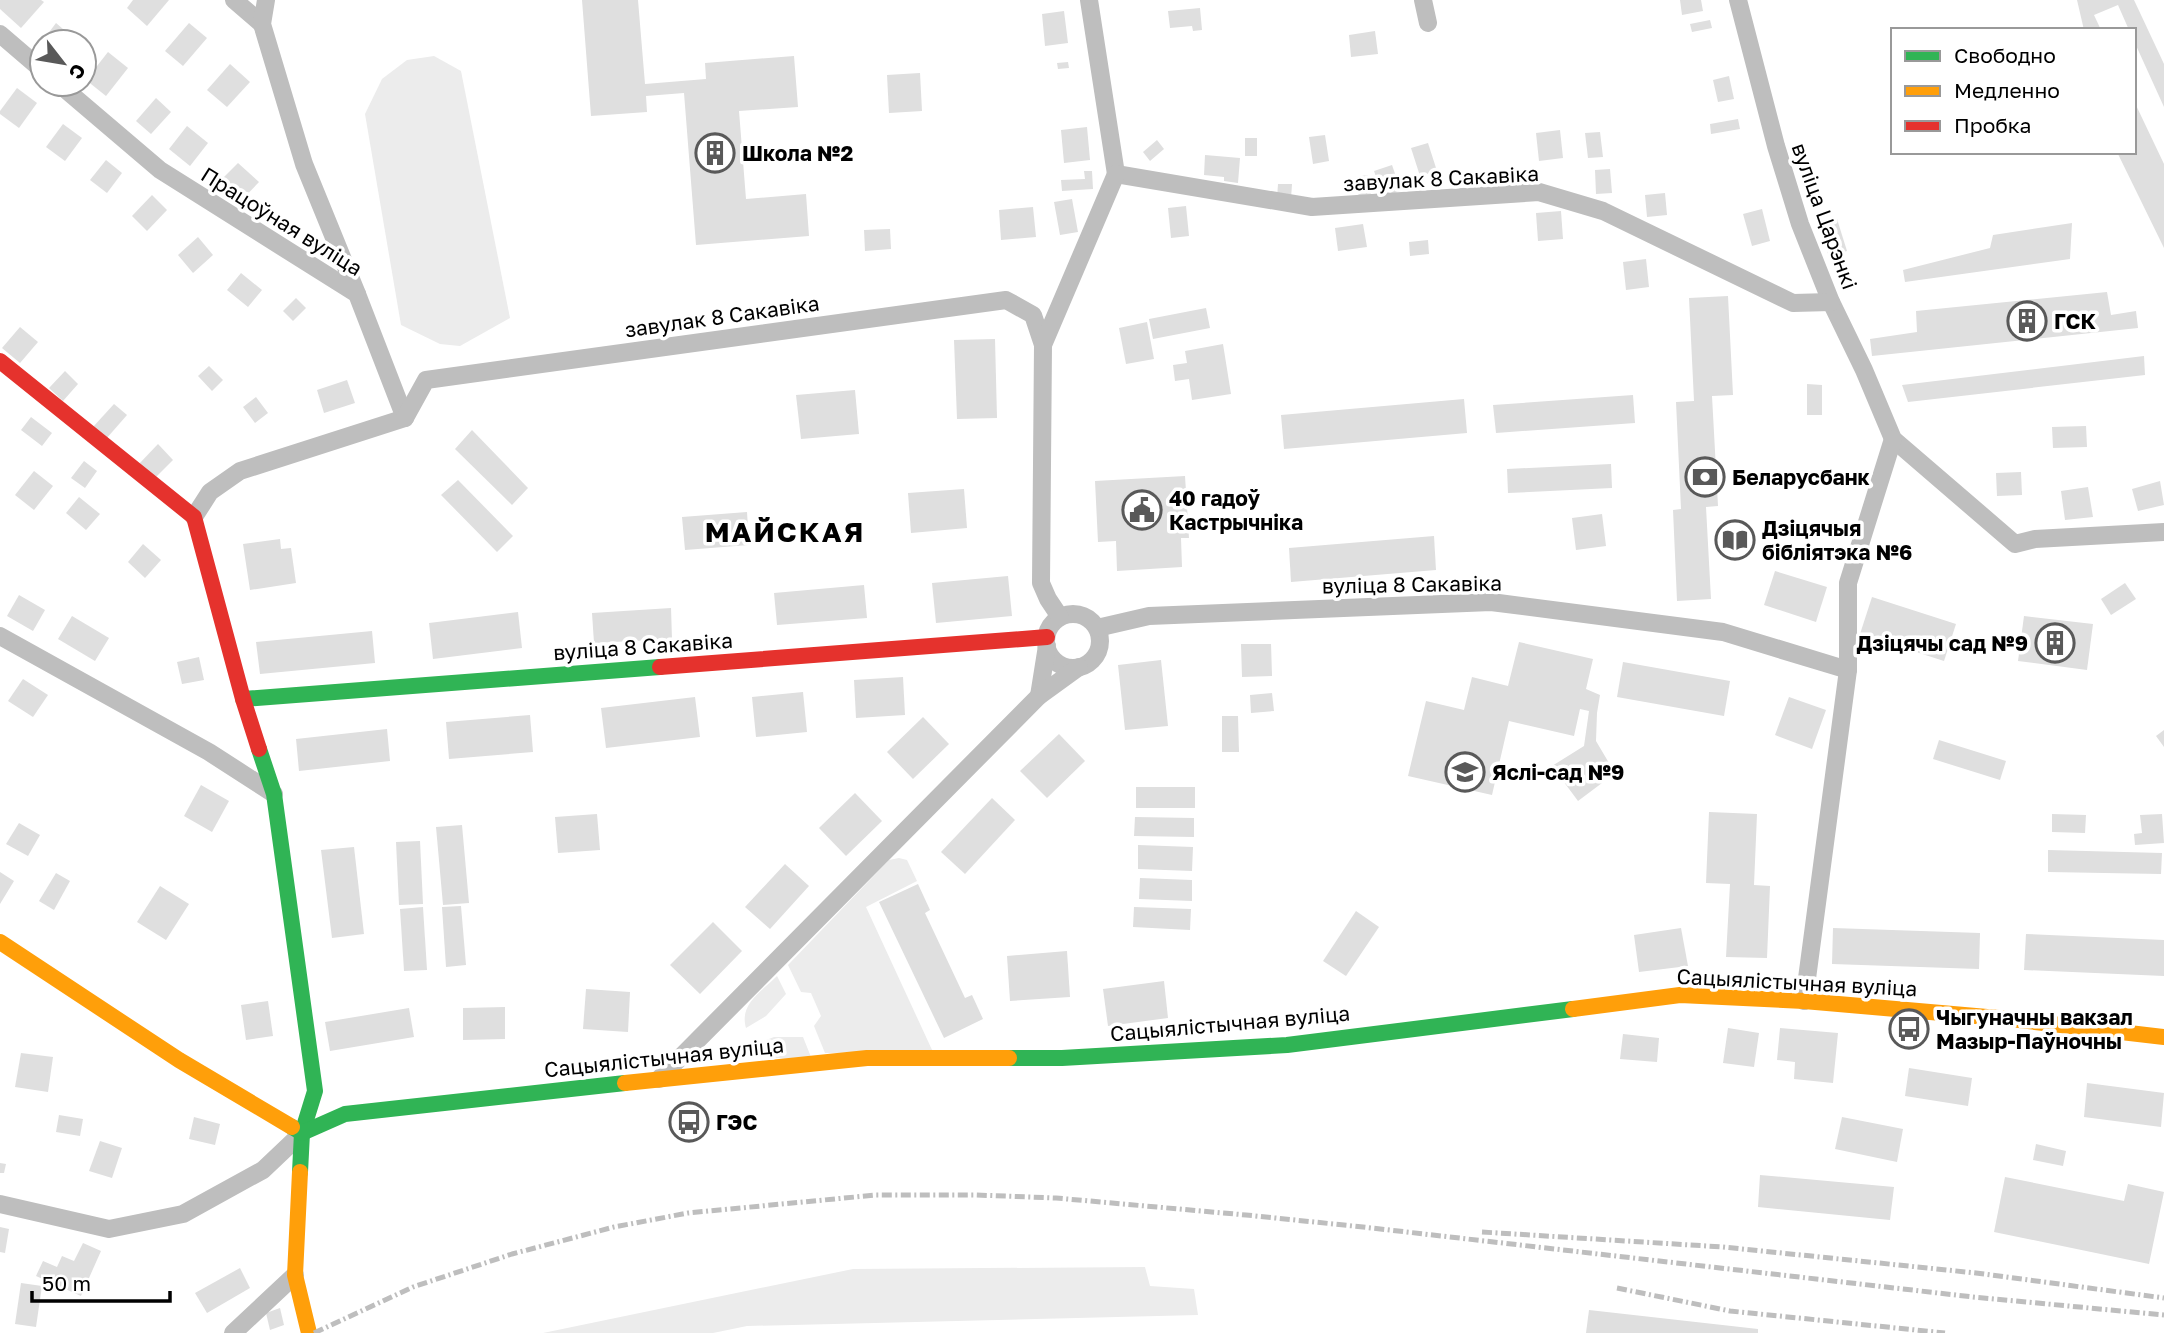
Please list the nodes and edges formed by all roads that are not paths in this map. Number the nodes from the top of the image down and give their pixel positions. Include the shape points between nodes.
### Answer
1 (234, 0) edge
2 (266, 0) edge
3 (1089, 0) edge
4 (1423, 0) edge
5 (1738, 0) edge
6 (1428, 23) dead end
7 (262, 24) junction
8 (0, 34) edge
9 (28, 58) edge
10 (75, 98) edge
11 (1116, 174) junction
12 (356, 294) junction
13 (1831, 302) junction
14 (1042, 345) junction
15 (0, 360) edge
16 (405, 418) junction
17 (1893, 439) junction
18 (194, 517) junction
19 (2164, 532) edge
20 (1060, 617) junction
21 (1097, 628) junction
22 (0, 636) edge
23 (1047, 642) junction
24 (1079, 667) junction
25 (1848, 670) junction
26 (1039, 696) junction
27 (243, 699) junction
28 (275, 794) junction
29 (0, 942) edge
30 (1804, 1001) junction
31 (2164, 1037) edge
32 (659, 1079) junction
33 (302, 1133) junction
34 (0, 1204) edge
35 (295, 1275) junction
36 (233, 1333) edge
37 (309, 1333) edge

1 - 7 street
2 - 7 street
3 - 11 street
4 - 6 street
5 - 13 street, вуліца Царэнкі via 1800,224
7 - 12 street via 304,164
8 - 9 street
10 - 12 street, Працоўная вуліца via 160,170
11 - 13 street, завулак 8 Сакавіка via 1312,207 1539,192 1603,211 1793,303
11 - 14 street
12 - 16 street, Працоўная вуліца
13 - 17 street, вуліца Царэнкі
14 - 16 street, завулак 8 Сакавіка via 1033,315 1006,300 426,380
14 - 20 street via 1041,583
15 - 18 street
16 - 18 street via 240,471 211,492
17 - 19 street via 2015,544
17 - 25 street via 1848,583
18 - 27 street
20 - 21 street via 1077,614
20 - 23 street
21 - 24 street via 1098,652
21 - 25 street, вуліца 8 Сакавіка via 1149,617 1491,601 1723,632
22 - 28 street via 209,752
23 - 24 street via 1050,654 1062,665
23 - 26 street
23 - 27 street, вуліца 8 Сакавіка
24 - 26 street
25 - 30 street
26 - 32 street
27 - 28 street
28 - 33 street via 314,1091
29 - 33 street via 179,1060
30 - 31 street, Сацыялістычная вуліца
30 - 32 street, Сацыялістычная вуліца via 1680,995 1287,1045 1062,1058 867,1058
32 - 33 street, Сацыялістычная вуліца via 345,1114
33 - 34 street, Сацыялістычная вуліца via 263,1170 183,1214 109,1229
33 - 35 street
35 - 36 street
35 - 37 street

